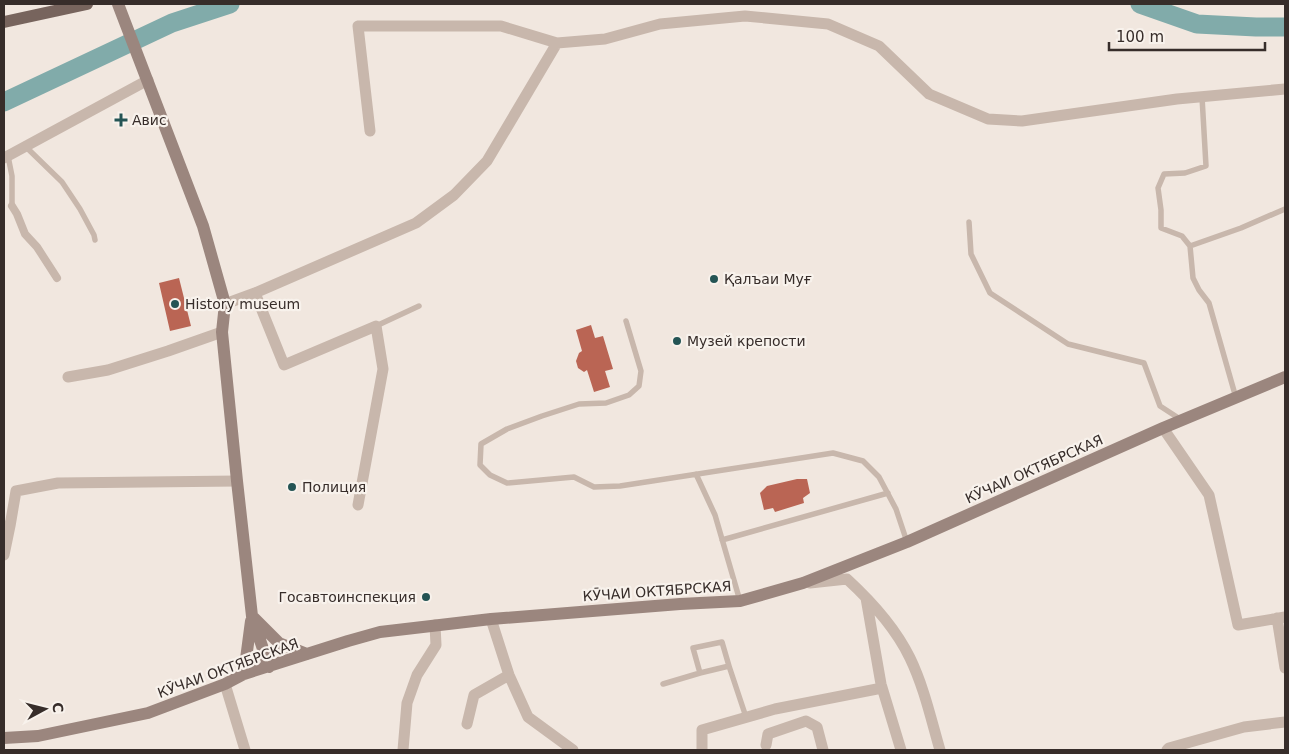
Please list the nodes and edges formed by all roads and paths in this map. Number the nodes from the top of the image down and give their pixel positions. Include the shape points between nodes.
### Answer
1 (87, 4) edge
2 (118, 5) edge
3 (4, 22) edge
4 (557, 43) junction
5 (148, 80) junction
6 (1285, 89) edge
7 (1202, 97) junction
8 (370, 131) dead end
9 (26, 147) junction
10 (6, 157) edge
11 (12, 206) joint
12 (1285, 209) edge
13 (969, 222) dead end
14 (95, 240) dead end
15 (1190, 246) junction
16 (57, 278) dead end
17 (255, 293) junction
18 (225, 304) junction
19 (420, 306) dead end
20 (626, 321) dead end
21 (376, 326) junction
22 (222, 332) junction
23 (68, 377) dead end
24 (1285, 377) edge
25 (1236, 398) junction
26 (1182, 420) junction
27 (1164, 428) junction
28 (696, 474) junction
29 (236, 482) junction
30 (888, 493) junction
31 (358, 505) dead end
32 (7, 526) edge
33 (722, 540) junction
34 (907, 542) junction
35 (4, 554) edge
36 (803, 583) junction
37 (866, 596) junction
38 (740, 601) junction
39 (252, 616) junction
40 (1281, 618) edge
41 (491, 619) junction
42 (435, 625) junction
43 (307, 654) junction
44 (729, 666) junction
45 (269, 667) junction
46 (1285, 668) edge
47 (700, 673) junction
48 (244, 674) junction
49 (509, 675) junction
50 (226, 684) junction
51 (663, 684) dead end
52 (882, 688) junction
53 (746, 717) junction
54 (1285, 722) edge
55 (467, 724) dead end
56 (4, 738) edge
57 (766, 745) dead end
58 (244, 750) edge
59 (403, 750) edge
60 (573, 750) edge
61 (702, 750) edge
62 (823, 750) edge
63 (901, 750) edge
64 (940, 750) edge
65 (1167, 750) edge

1 - 3 main road
2 - 5 main road
4 - 7 street via 605,39 660,24 745,16 828,24 879,46 928,94 988,119 1022,121
4 - 8 street via 501,26 358,26
4 - 17 street via 487,161 454,194 416,223
5 - 9 street
5 - 18 main road via 202,226
6 - 7 street
7 - 15 lane via 1206,166 1185,173 1164,174 1158,188 1161,228 1182,236
9 - 10 street
9 - 14 lane via 62,182
10 - 11 lane via 12,176
11 - 16 street via 25,234
12 - 15 lane
13 - 26 lane via 971,254 990,293 1068,344 1144,363 1160,406
15 - 25 lane via 1193,278 1209,303
17 - 18 street
17 - 21 street via 284,365
18 - 22 main road
19 - 21 lane
20 - 28 lane via 641,371 639,386 629,395 606,403 579,404 507,429 480,444 480,465 490,475 508,482 574,477 594,487
21 - 31 street via 383,369
22 - 23 street via 108,370
22 - 29 main road
24 - 25 main road, КӮЧАИ ОКТЯБРСКАЯ
25 - 26 main road, КӮЧАИ ОКТЯБРСКАЯ
26 - 27 main road, КӮЧАИ ОКТЯБРСКАЯ
27 - 34 main road, КӮЧАИ ОКТЯБРСКАЯ
27 - 40 street via 1209,495 1238,625
28 - 30 lane via 833,453 863,461 879,477
28 - 33 lane via 715,515
29 - 32 street via 58,483 16,492
29 - 39 main road
30 - 33 lane
30 - 34 lane
32 - 35 street
33 - 38 lane
34 - 36 main road, КӮЧАИ ОКТЯБРСКАЯ
36 - 37 street via 847,579
36 - 38 main road, КӮЧАИ ОКТЯБРСКАЯ
37 - 52 street
37 - 64 street via 893,629 910,658
38 - 41 main road, КӮЧАИ ОКТЯБРСКАЯ
39 - 43 main road via 279,643
39 - 45 main road
39 - 48 main road
40 - 46 street
41 - 42 main road, КӮЧАИ ОКТЯБРСКАЯ
41 - 49 street
42 - 43 main road, КӮЧАИ ОКТЯБРСКАЯ via 380,632
42 - 59 street via 436,644 417,675 407,703
43 - 45 main road, КӮЧАИ ОКТЯБРСКАЯ
44 - 47 lane
44 - 47 lane via 722,642 693,648
44 - 53 lane
45 - 48 main road, КӮЧАИ ОКТЯБРСКАЯ
47 - 51 lane
48 - 50 main road, КӮЧАИ ОКТЯБРСКАЯ
49 - 55 street via 474,695
49 - 60 street via 528,717
50 - 56 main road, КӮЧАИ ОКТЯБРСКАЯ via 148,713 38,736
50 - 58 street
52 - 53 street
52 - 63 street
53 - 61 street via 702,730
54 - 65 street via 1244,727
57 - 62 street via 768,734 806,721 817,727

